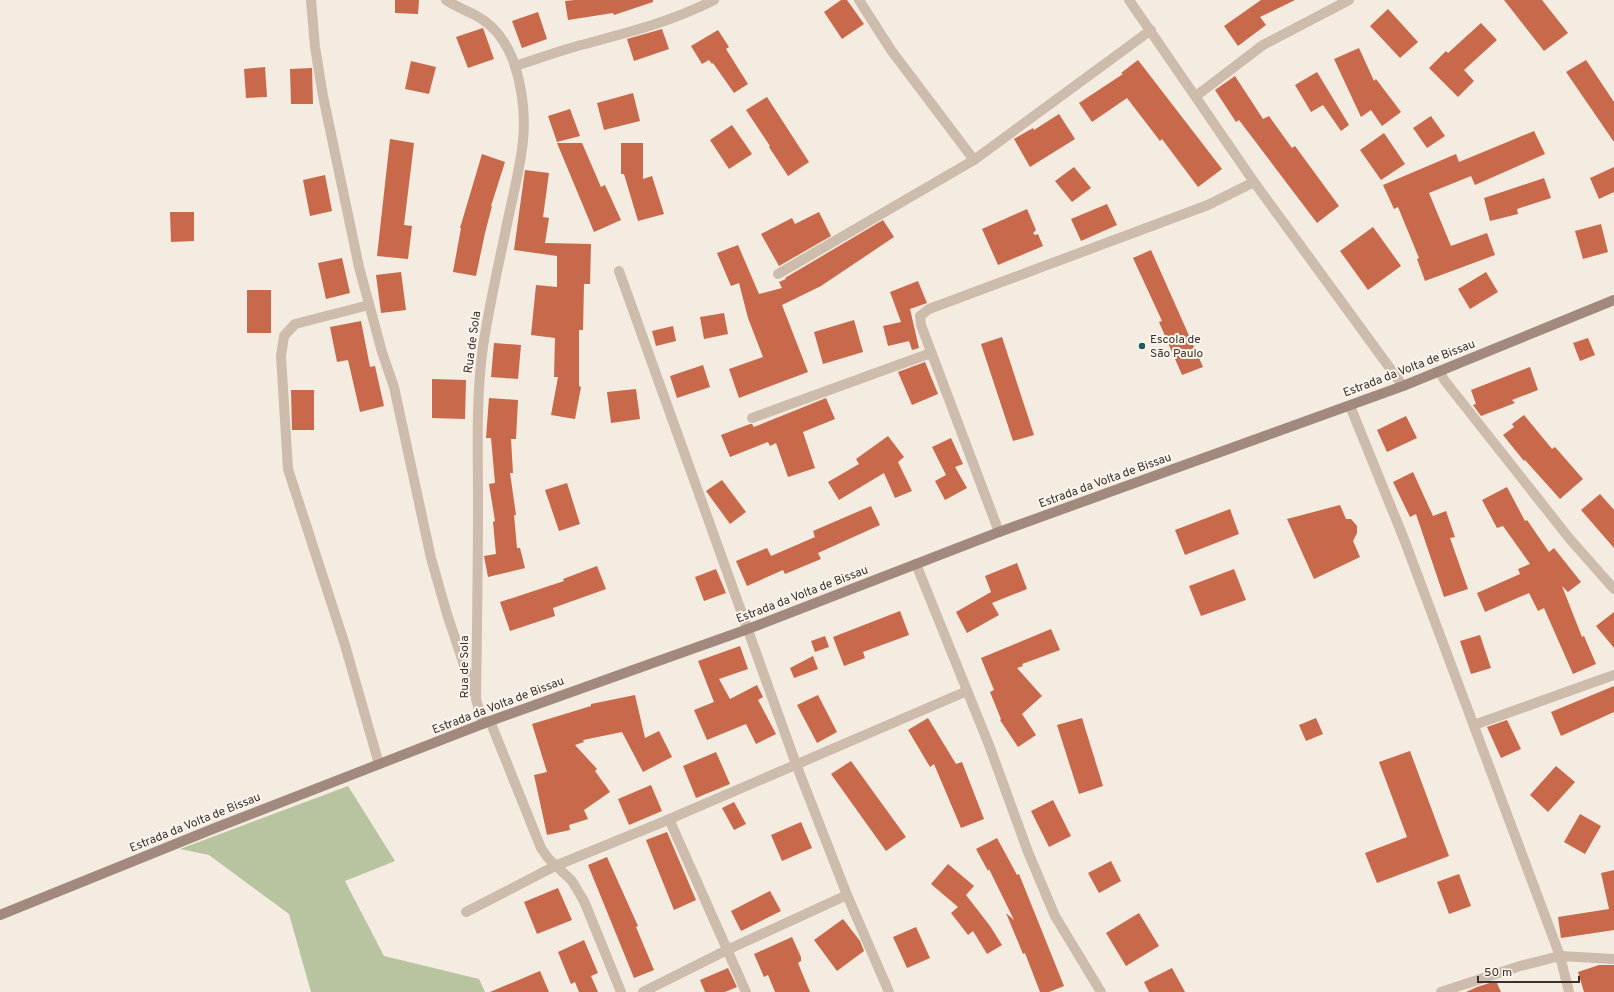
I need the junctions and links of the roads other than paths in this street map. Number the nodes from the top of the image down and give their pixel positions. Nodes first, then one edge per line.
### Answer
1 (311, 0) edge
2 (446, 0) edge
3 (714, 0) edge
4 (859, 0) edge
5 (1130, 0) edge
6 (1349, 0) edge
7 (1151, 30) junction
8 (515, 66) junction
9 (1196, 96) junction
10 (974, 160) junction
11 (1254, 182) junction
12 (619, 270) dead end
13 (778, 274) dead end
14 (1614, 300) edge
15 (369, 305) junction
16 (931, 353) junction
17 (1439, 371) junction
18 (1403, 386) junction
19 (1350, 406) junction
20 (752, 418) dead end
21 (999, 532) junction
22 (916, 564) junction
23 (1614, 589) edge
24 (748, 629) junction
25 (1614, 675) edge
26 (966, 691) junction
27 (476, 699) junction
28 (487, 723) junction
29 (1474, 726) junction
30 (379, 764) junction
31 (796, 764) junction
32 (669, 819) junction
33 (555, 866) junction
34 (847, 895) junction
35 (466, 912) dead end
36 (0, 915) edge
37 (727, 950) junction
38 (1560, 956) junction
39 (1614, 959) edge
40 (621, 992) edge
41 (643, 992) edge
42 (746, 992) edge
43 (889, 992) edge
44 (1101, 992) edge
45 (1441, 992) edge
46 (1569, 992) edge

1 - 15 street
2 - 8 street, Rua de Sola
3 - 8 street
4 - 10 street
5 - 7 street
6 - 9 street
7 - 9 street
7 - 10 street
8 - 27 street, Rua de Sola
9 - 11 street
10 - 13 street
11 - 16 street
11 - 18 street
12 - 24 street
14 - 17 main road, Estrada da Volta de Bissau
15 - 27 street
15 - 30 street
16 - 20 street
16 - 21 street
17 - 18 main road, Estrada da Volta de Bissau
17 - 23 street
18 - 19 main road, Estrada da Volta de Bissau
19 - 21 main road, Estrada da Volta de Bissau
19 - 29 street
21 - 22 main road, Estrada da Volta de Bissau
22 - 24 main road, Estrada da Volta de Bissau
22 - 26 street
24 - 28 main road, Estrada da Volta de Bissau
24 - 31 street
25 - 29 street
26 - 31 street
26 - 44 street
27 - 28 street, Rua de Sola
28 - 30 main road, Estrada da Volta de Bissau
28 - 33 street, Rua de Sola
29 - 38 street
30 - 36 main road, Estrada da Volta de Bissau
31 - 32 street
31 - 34 street
32 - 33 street
32 - 37 street
33 - 35 street
33 - 40 street, Rua de Sola
34 - 37 street
34 - 43 street
37 - 41 street
37 - 42 street
38 - 39 street
38 - 45 street
38 - 46 street

